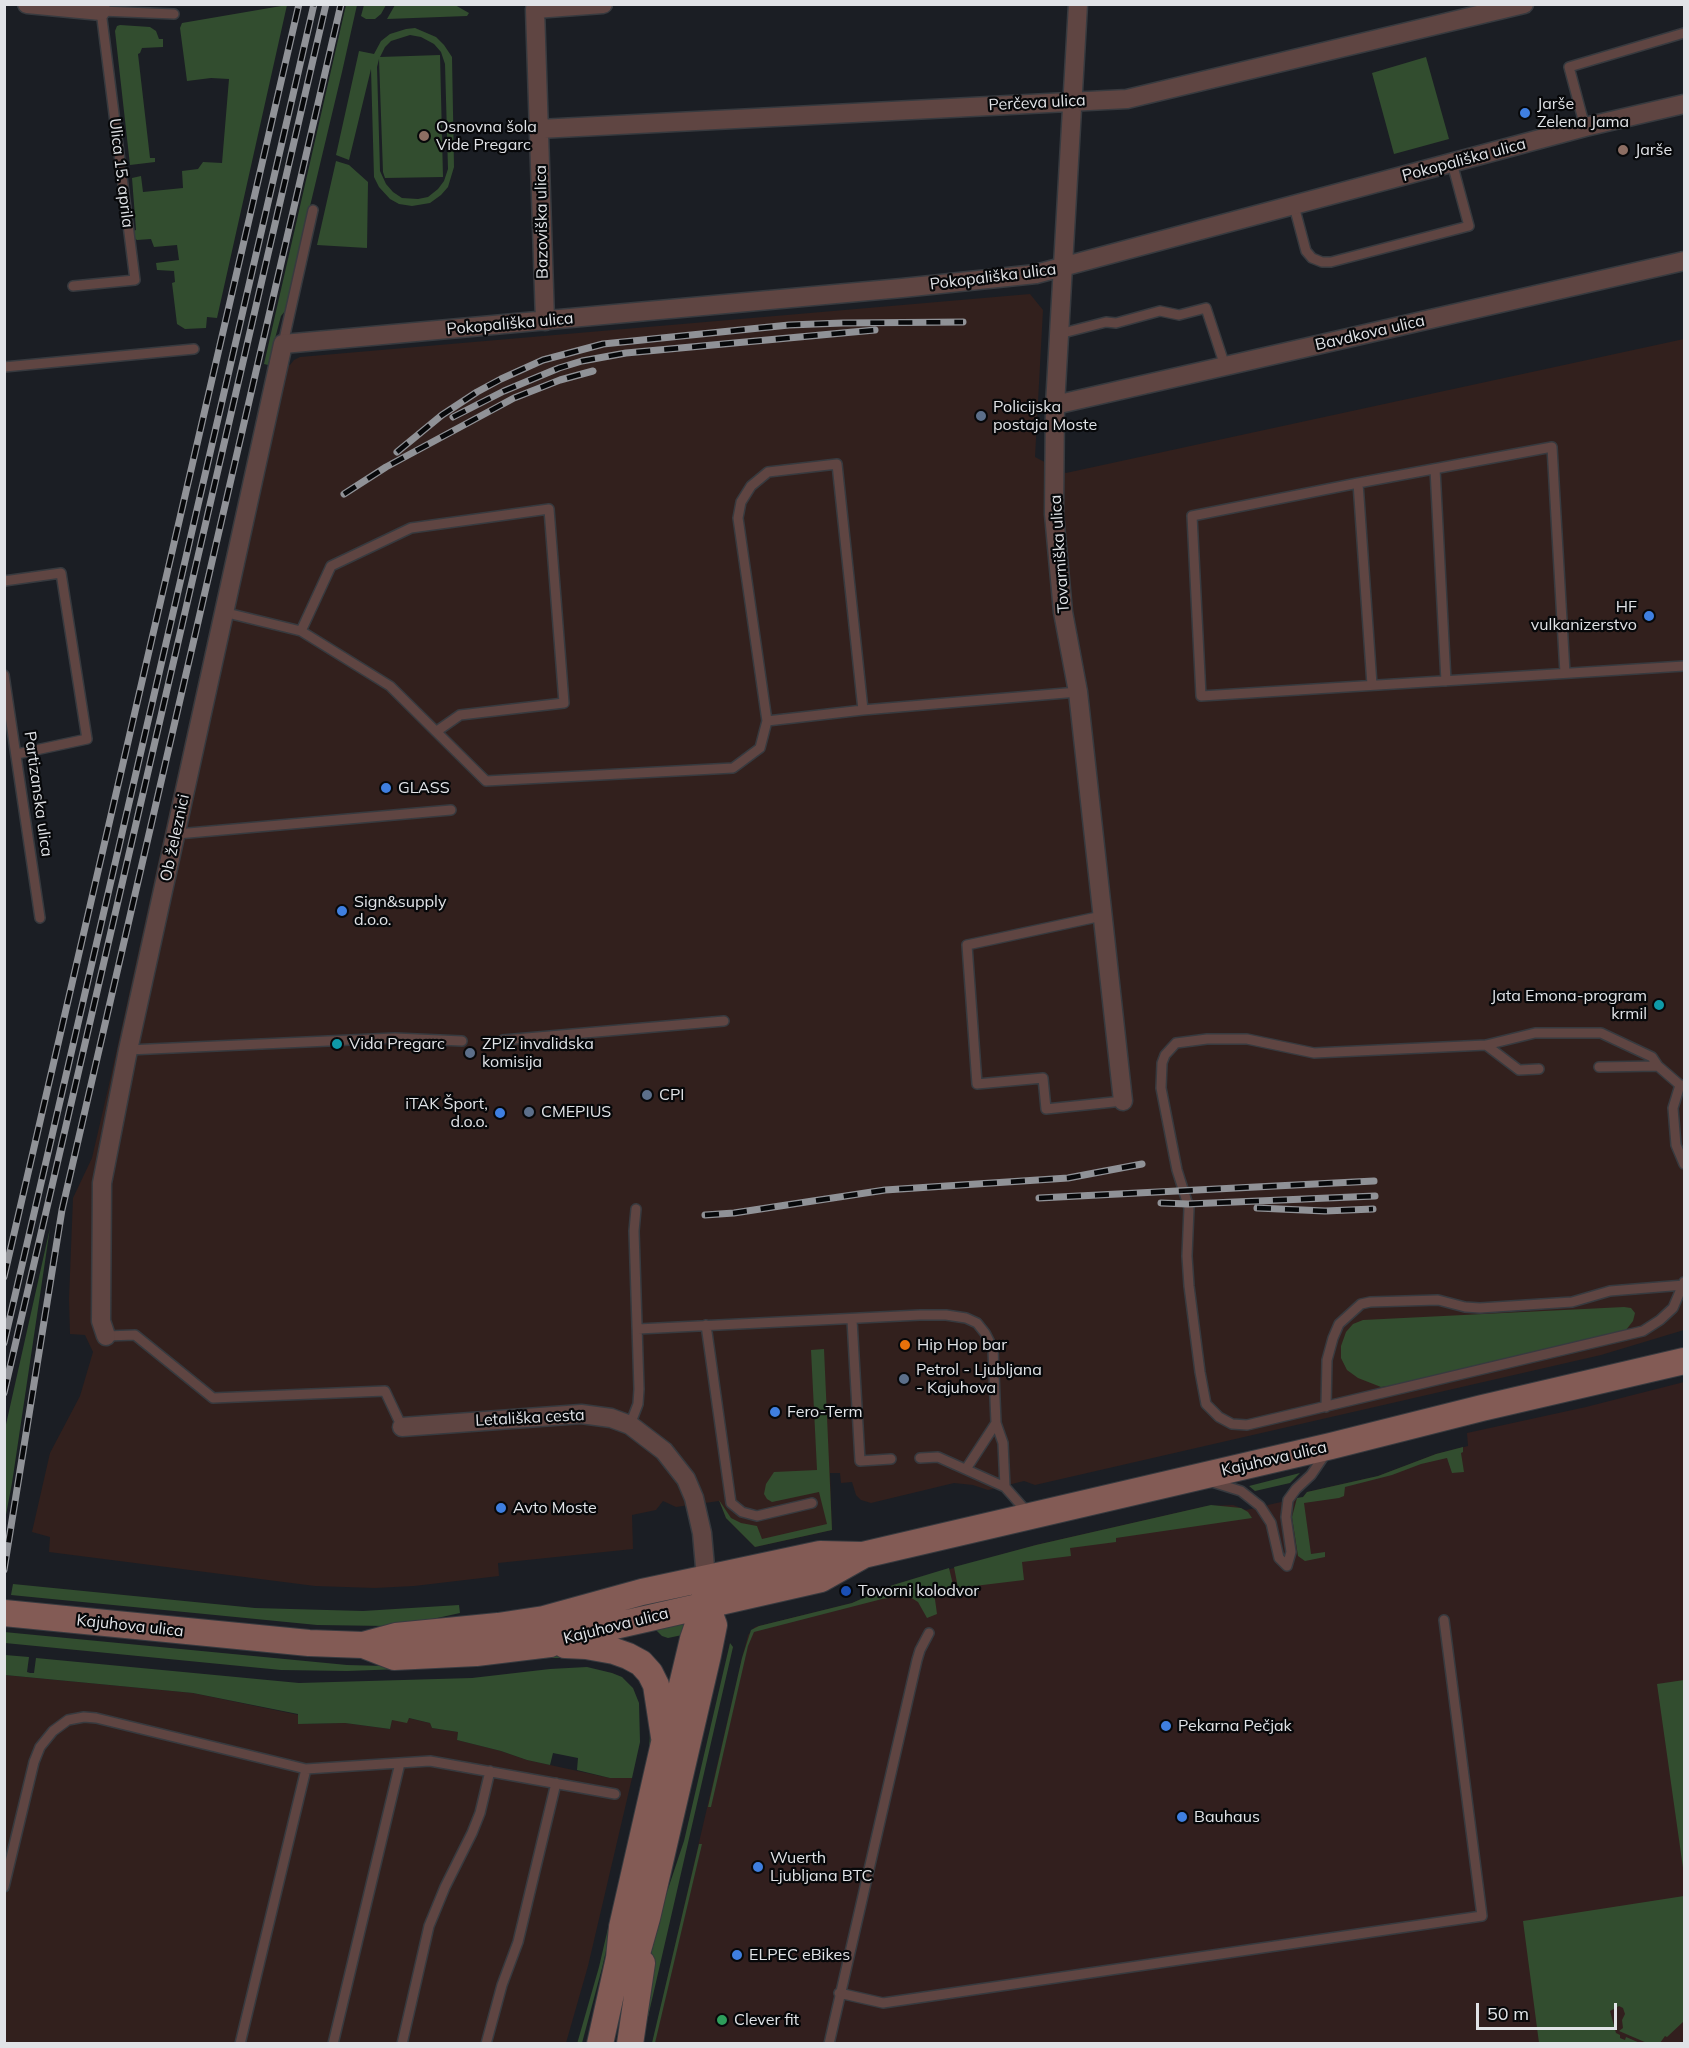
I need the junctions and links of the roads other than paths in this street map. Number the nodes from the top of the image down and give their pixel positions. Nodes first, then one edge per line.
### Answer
1 (27, 4) edge
2 (603, 4) edge
3 (1078, 4) edge
4 (1524, 4) edge
5 (101, 8) edge
6 (174, 14) dead end
7 (1684, 33) edge
8 (1071, 101) junction
9 (1684, 104) edge
10 (1585, 128) junction
11 (539, 129) junction
12 (1452, 163) junction
13 (1294, 206) junction
14 (313, 210) dead end
15 (1684, 261) edge
16 (1063, 268) junction
17 (73, 286) dead end
18 (545, 321) junction
19 (1059, 334) junction
20 (284, 344) junction
21 (194, 349) dead end
22 (1225, 366) junction
23 (4, 367) edge
24 (1055, 405) junction
25 (1435, 469) junction
26 (1358, 483) junction
27 (4, 581) edge
28 (223, 612) junction
29 (302, 631) junction
30 (1684, 666) edge
31 (1565, 673) junction
32 (4, 675) edge
33 (1446, 681) junction
34 (1372, 685) junction
35 (1078, 692) junction
36 (862, 710) junction
37 (767, 721) junction
38 (437, 732) junction
39 (17, 754) junction
40 (451, 810) dead end
41 (177, 834) junction
42 (1102, 916) junction
43 (40, 918) dead end
44 (724, 1021) dead end
45 (503, 1040) dead end
46 (462, 1041) dead end
47 (1486, 1045) junction
48 (128, 1050) junction
49 (1658, 1066) junction
50 (1599, 1067) dead end
51 (1539, 1069) dead end
52 (1682, 1085) edge
53 (1123, 1101) joint
54 (1684, 1164) edge
55 (636, 1209) dead end
56 (1684, 1284) edge
57 (852, 1320) junction
58 (706, 1324) junction
59 (638, 1329) junction
60 (106, 1336) joint
61 (1684, 1361) edge
62 (1326, 1407) junction
63 (996, 1423) junction
64 (630, 1425) junction
65 (402, 1427) joint
66 (1331, 1446) junction
67 (920, 1458) dead end
68 (891, 1460) dead end
69 (966, 1469) junction
70 (1197, 1477) junction
71 (1005, 1487) junction
72 (812, 1503) dead end
73 (1030, 1515) junction
74 (863, 1555) junction
75 (706, 1578) junction
76 (705, 1604) junction
77 (4, 1613) edge
78 (1444, 1620) dead end
79 (547, 1631) junction
80 (929, 1633) dead end
81 (664, 1743) junction
82 (400, 1763) junction
83 (306, 1769) junction
84 (490, 1771) junction
85 (556, 1783) junction
86 (615, 1794) dead end
87 (4, 1887) edge
88 (647, 1918) junction
89 (622, 1927) junction
90 (839, 1993) junction
91 (240, 2043) edge
92 (333, 2043) edge
93 (402, 2043) edge
94 (486, 2043) edge
95 (587, 2043) edge
96 (600, 2043) edge
97 (616, 2043) edge
98 (630, 2043) edge
99 (829, 2043) edge

1 - 5 street
2 - 11 street, Bazoviška ulica
3 - 8 street, Tovarniška ulica
4 - 8 street, Perčeva ulica
5 - 6 lane
5 - 17 lane, Ulica 15. aprila
7 - 10 lane
8 - 11 street, Perčeva ulica
8 - 16 street, Tovarniška ulica
9 - 10 street, Pokopališka ulica
10 - 12 street, Pokopališka ulica
11 - 18 street, Bazoviška ulica
12 - 13 street, Pokopališka ulica
12 - 13 lane
13 - 16 street, Pokopališka ulica
14 - 20 lane
15 - 22 street, Bavdkova ulica
16 - 18 street, Pokopališka ulica
16 - 19 street, Tovarniška ulica
18 - 20 street, Pokopališka ulica
19 - 22 lane
19 - 24 street, Tovarniška ulica
20 - 28 street, Ob železnici
21 - 23 lane
22 - 24 street, Bavdkova ulica
24 - 35 street, Tovarniška ulica
25 - 26 lane
25 - 31 lane
25 - 33 lane
26 - 34 lane
26 - 34 lane
27 - 39 lane
28 - 29 lane
28 - 41 street, Ob železnici
29 - 38 lane
29 - 38 lane
30 - 31 lane
31 - 33 lane
32 - 39 lane, Partizanska ulica
33 - 34 lane
35 - 36 lane
35 - 42 street, Tovarniška ulica
36 - 37 lane
36 - 37 lane
37 - 38 lane
39 - 43 lane, Partizanska ulica
40 - 41 lane
41 - 48 street, Ob železnici
42 - 53 street, Tovarniška ulica
42 - 53 lane
44 - 45 lane
46 - 48 lane
47 - 49 lane
47 - 51 lane
47 - 62 lane
48 - 60 street, Ob železnici
49 - 50 lane
49 - 52 lane
52 - 54 lane
55 - 59 lane
56 - 62 lane
56 - 62 lane
57 - 58 lane
57 - 63 lane
57 - 68 lane
58 - 59 lane
58 - 72 lane
59 - 64 lane
60 - 65 lane
61 - 66 main road, Kajuhova ulica
63 - 69 lane
63 - 71 lane
64 - 65 street, Letališka cesta
64 - 75 street, Letališka cesta
66 - 70 main road, Kajuhova ulica
66 - 70 lane
67 - 69 lane
69 - 71 lane
70 - 73 main road, Kajuhova ulica
71 - 73 lane
73 - 74 main road, Kajuhova ulica
74 - 75 main road, Kajuhova ulica
74 - 76 main road, Kajuhova ulica
75 - 76 main road, Letališka cesta
75 - 79 main road, Kajuhova ulica
76 - 79 main road, Kajuhova ulica
76 - 81 main road, Letališka cesta
76 - 88 main road, Letališka cesta
77 - 79 main road, Kajuhova ulica
78 - 90 lane
79 - 81 main road
80 - 90 lane
81 - 89 main road, Letališka cesta
82 - 83 lane
82 - 84 lane
82 - 92 lane
83 - 87 lane
83 - 91 lane
84 - 85 lane
84 - 93 lane
85 - 86 lane
85 - 94 lane
88 - 97 main road, Letališka cesta
88 - 98 main road, Letališka cesta
89 - 95 main road, Letališka cesta
89 - 96 main road, Letališka cesta
90 - 99 lane

